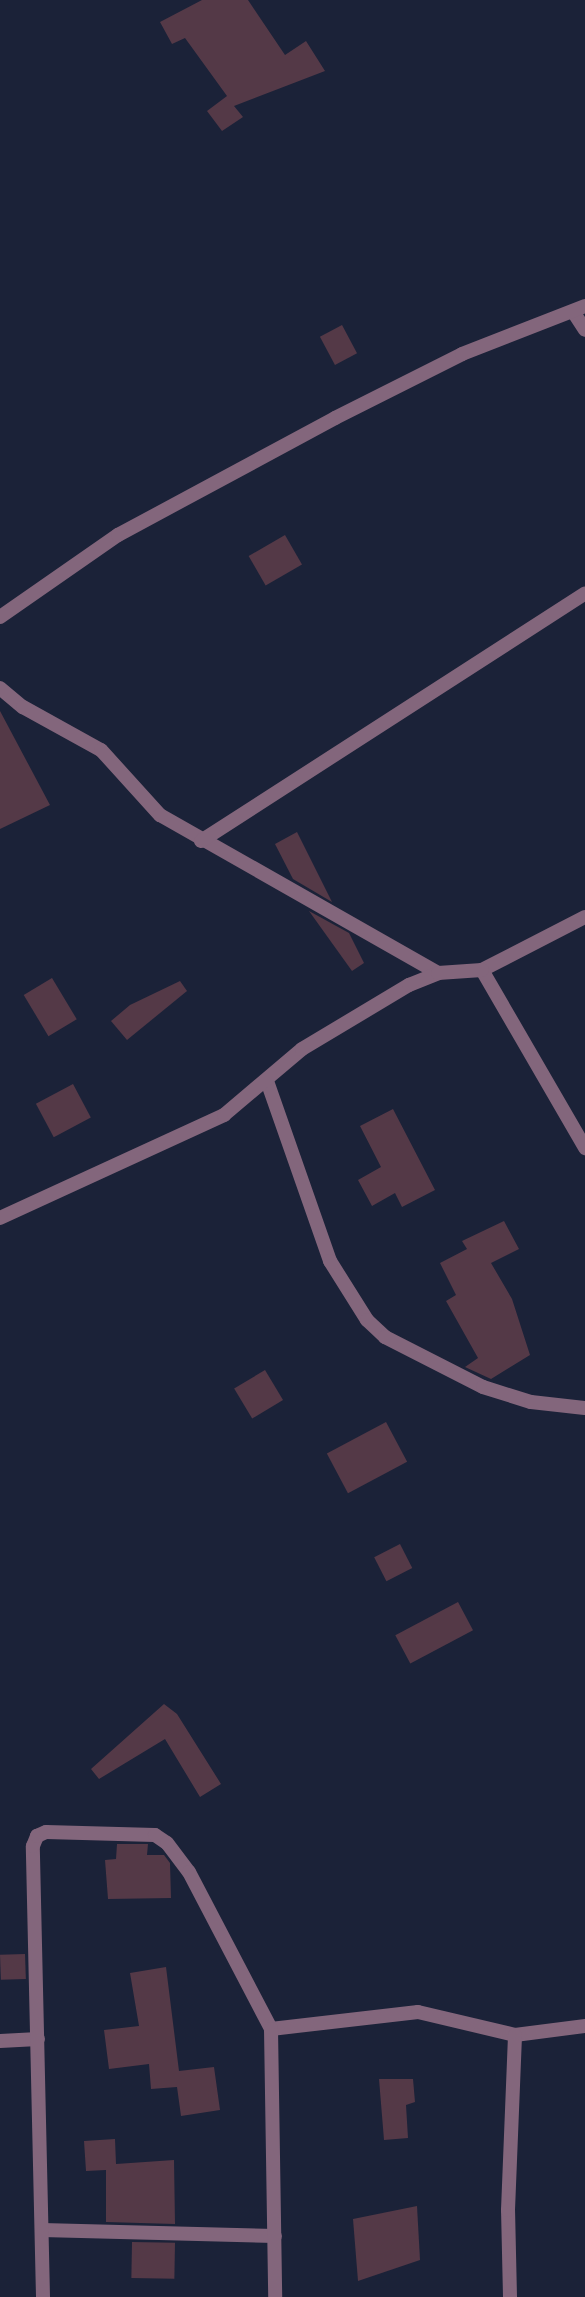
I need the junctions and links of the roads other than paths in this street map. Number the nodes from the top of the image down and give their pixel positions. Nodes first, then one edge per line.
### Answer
1 (579, 310) edge
2 (585, 330) edge
3 (585, 594) edge
4 (0, 617) edge
5 (0, 688) edge
6 (201, 841) junction
7 (585, 917) edge
8 (482, 970) junction
9 (438, 973) junction
10 (267, 1081) junction
11 (585, 1148) edge
12 (0, 1218) edge
13 (585, 1408) edge
14 (585, 2026) edge
15 (271, 2029) junction
16 (515, 2035) junction
17 (38, 2039) junction
18 (0, 2041) edge
19 (42, 2230) junction
20 (275, 2236) junction
21 (43, 2297) edge
22 (275, 2297) edge
23 (510, 2297) edge

1 - 2 street
1 - 4 street
3 - 6 street
5 - 6 street
6 - 9 street
7 - 8 street
8 - 9 street
8 - 11 street
9 - 10 street
10 - 12 street
10 - 13 street
14 - 16 street
15 - 16 street
15 - 17 street
15 - 20 street
16 - 23 street
17 - 18 street
17 - 19 street
19 - 20 street
19 - 21 street
20 - 22 street

